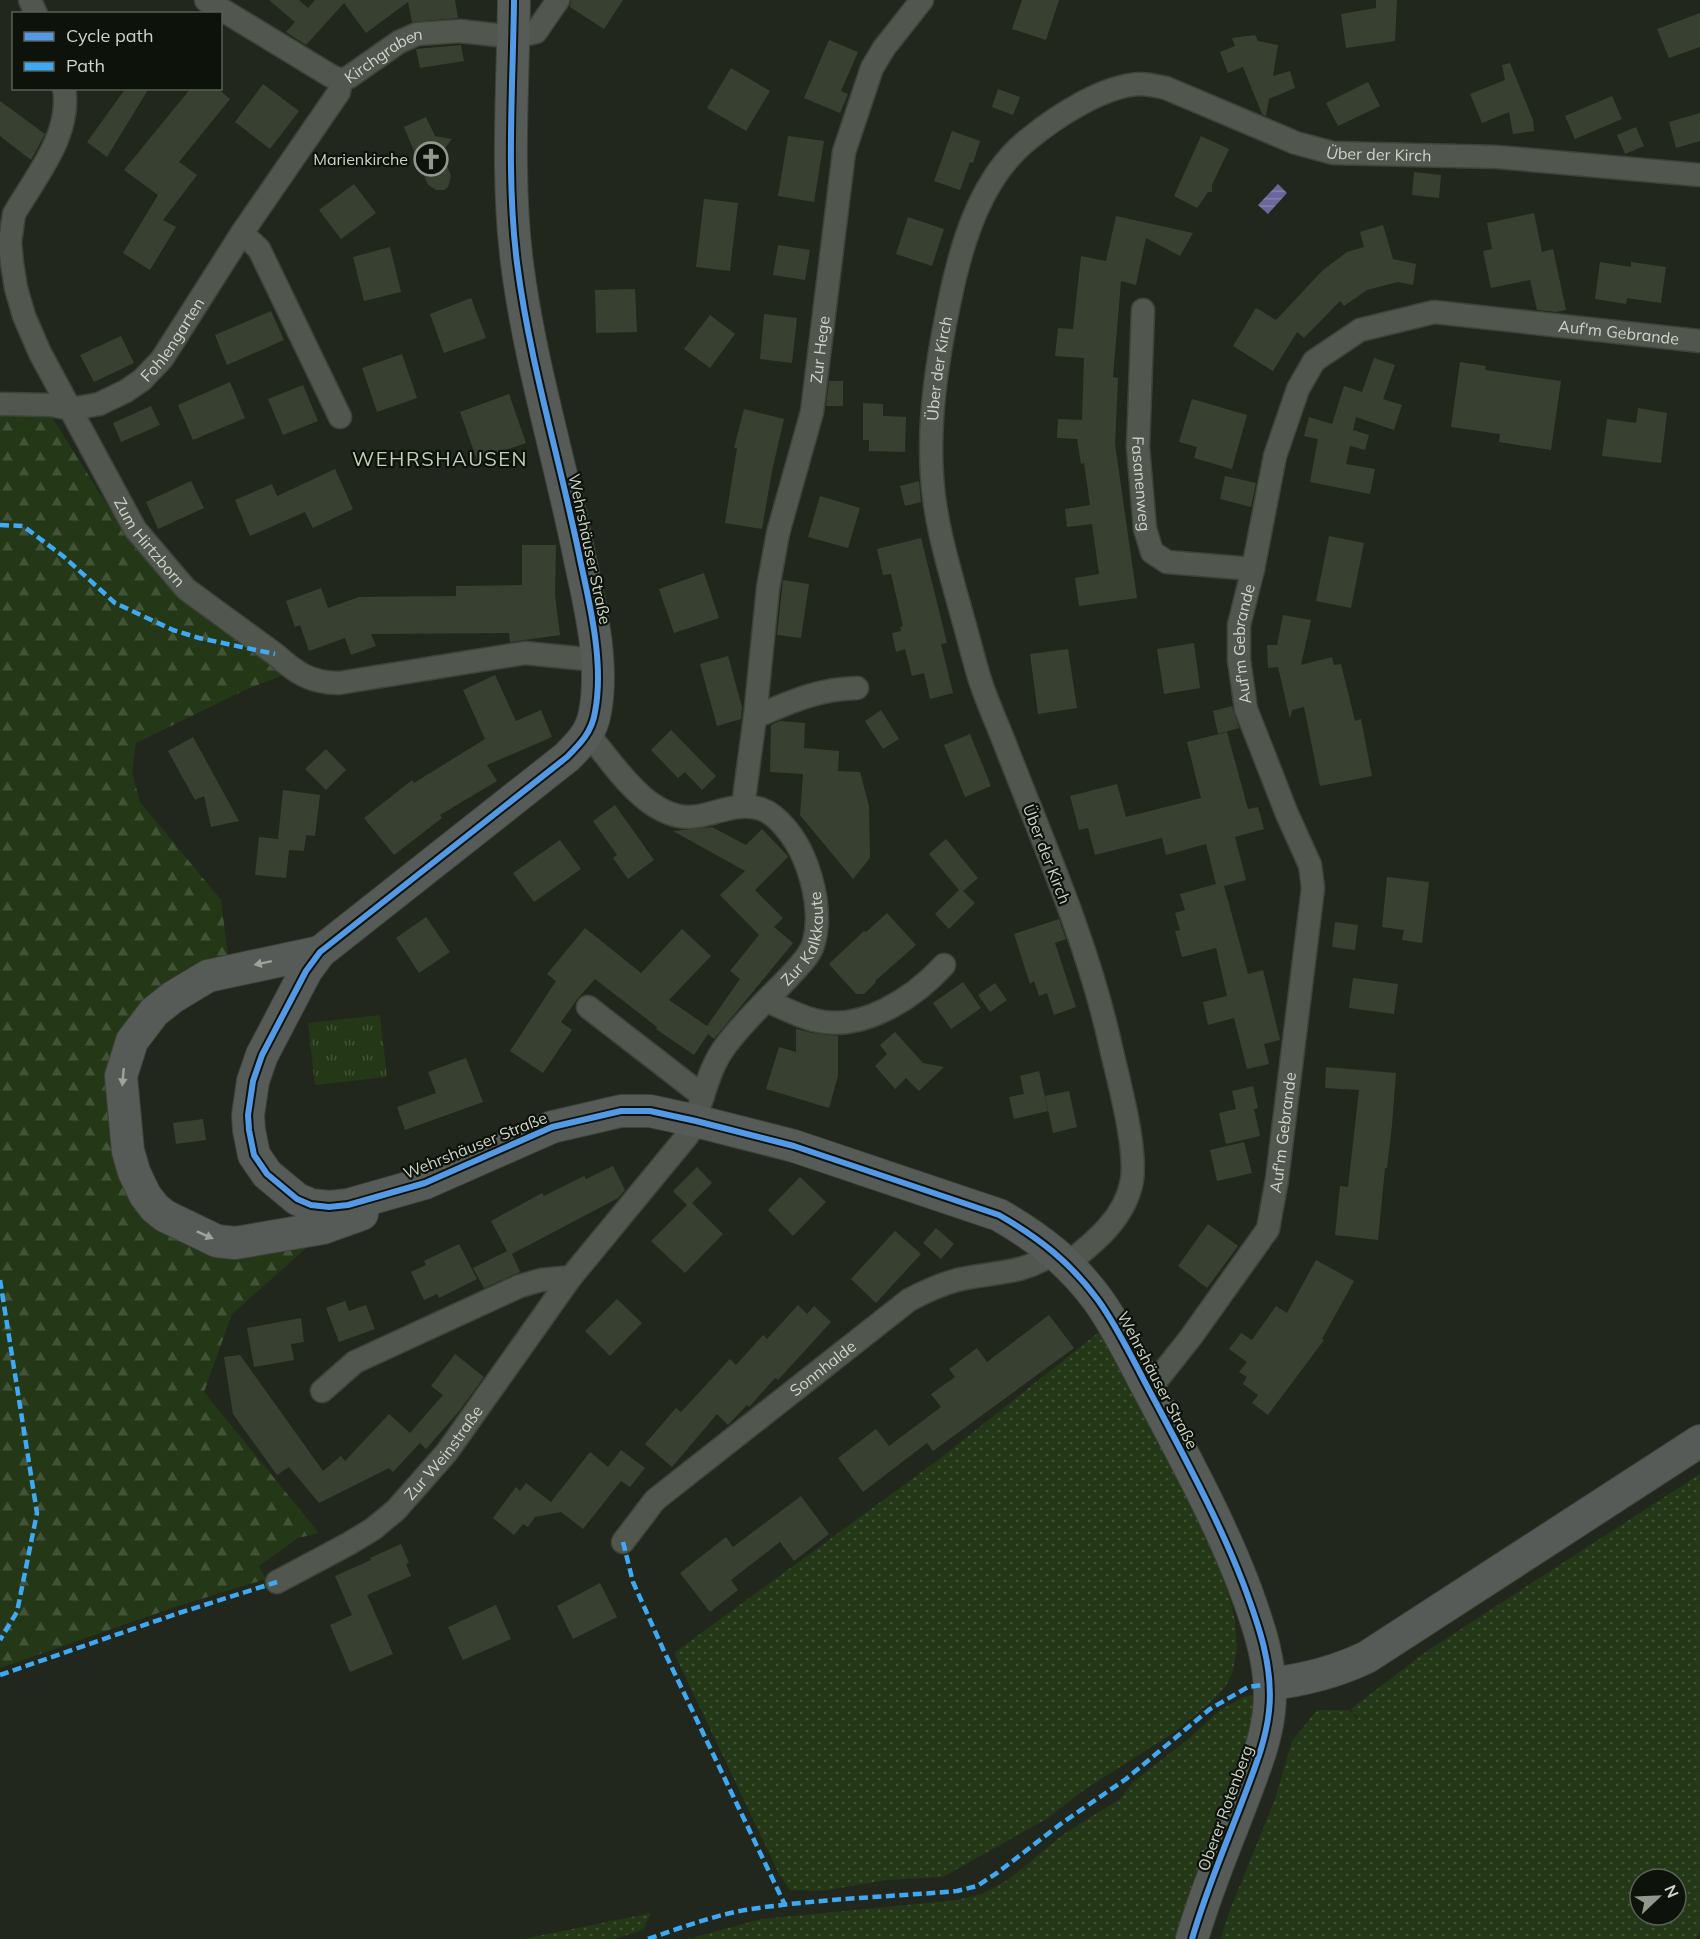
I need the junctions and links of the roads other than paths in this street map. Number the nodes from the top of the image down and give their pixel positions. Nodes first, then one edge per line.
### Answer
1 (206, 0) edge
2 (514, 0) edge
3 (558, 0) edge
4 (922, 0) edge
5 (514, 37) junction
6 (341, 80) junction
7 (64, 90) edge
8 (1700, 175) edge
9 (242, 233) junction
10 (1143, 310) dead end
11 (1700, 341) edge
12 (0, 404) edge
13 (71, 409) junction
14 (340, 417) dead end
15 (1253, 569) junction
16 (596, 660) junction
17 (857, 688) dead end
18 (755, 717) junction
19 (588, 734) junction
20 (743, 806) junction
21 (320, 952) junction
22 (944, 965) dead end
23 (767, 1000) junction
24 (588, 1007) dead end
25 (699, 1108) junction
26 (425, 1183) junction
27 (1061, 1258) junction
28 (571, 1277) junction
29 (1149, 1390) junction
30 (322, 1391) dead end
31 (1700, 1442) edge
32 (623, 1542) dead end
33 (277, 1582) dead end
34 (1270, 1684) junction
35 (1192, 1939) edge

1 - 6 street, Kirchgraben
2 - 5 street, Wehrshäuser Straße
3 - 5 street
4 - 18 street, Zur Hege
5 - 6 street, Kirchgraben
5 - 16 street, Wehrshäuser Straße
6 - 9 street, Fohlengarten
7 - 13 street, Zum Hirtzborn
8 - 27 street, Über der Kirch
9 - 13 street, Fohlengarten
9 - 14 street
10 - 15 street, Fasanenweg
11 - 15 street, Auf'm Gebrande
12 - 13 street, Fohlengarten
13 - 16 street, Zum Hirtzborn
15 - 29 street, Auf'm Gebrande
16 - 19 street, Wehrshäuser Straße
17 - 18 street
18 - 20 street, Zur Hege
19 - 20 street
19 - 21 street, Wehrshäuser Straße
20 - 23 street, Zur Kalkkaute
21 - 26 street, Wehrshäuser Straße
21 -> 26 street, Wehrshäuser Straße
22 - 23 street, Zur Kalkkaute
23 - 25 street, Zur Kalkkaute
24 - 25 street
25 - 26 street, Wehrshäuser Straße
25 - 27 street, Wehrshäuser Straße
25 - 28 street, Zur Weinstraße
27 - 29 street, Wehrshäuser Straße
27 - 32 street, Sonnhalde
28 - 30 street
28 - 33 street, Zur Weinstraße
29 - 34 street, Wehrshäuser Straße
31 - 34 street
34 - 35 street, Oberer Rotenberg

